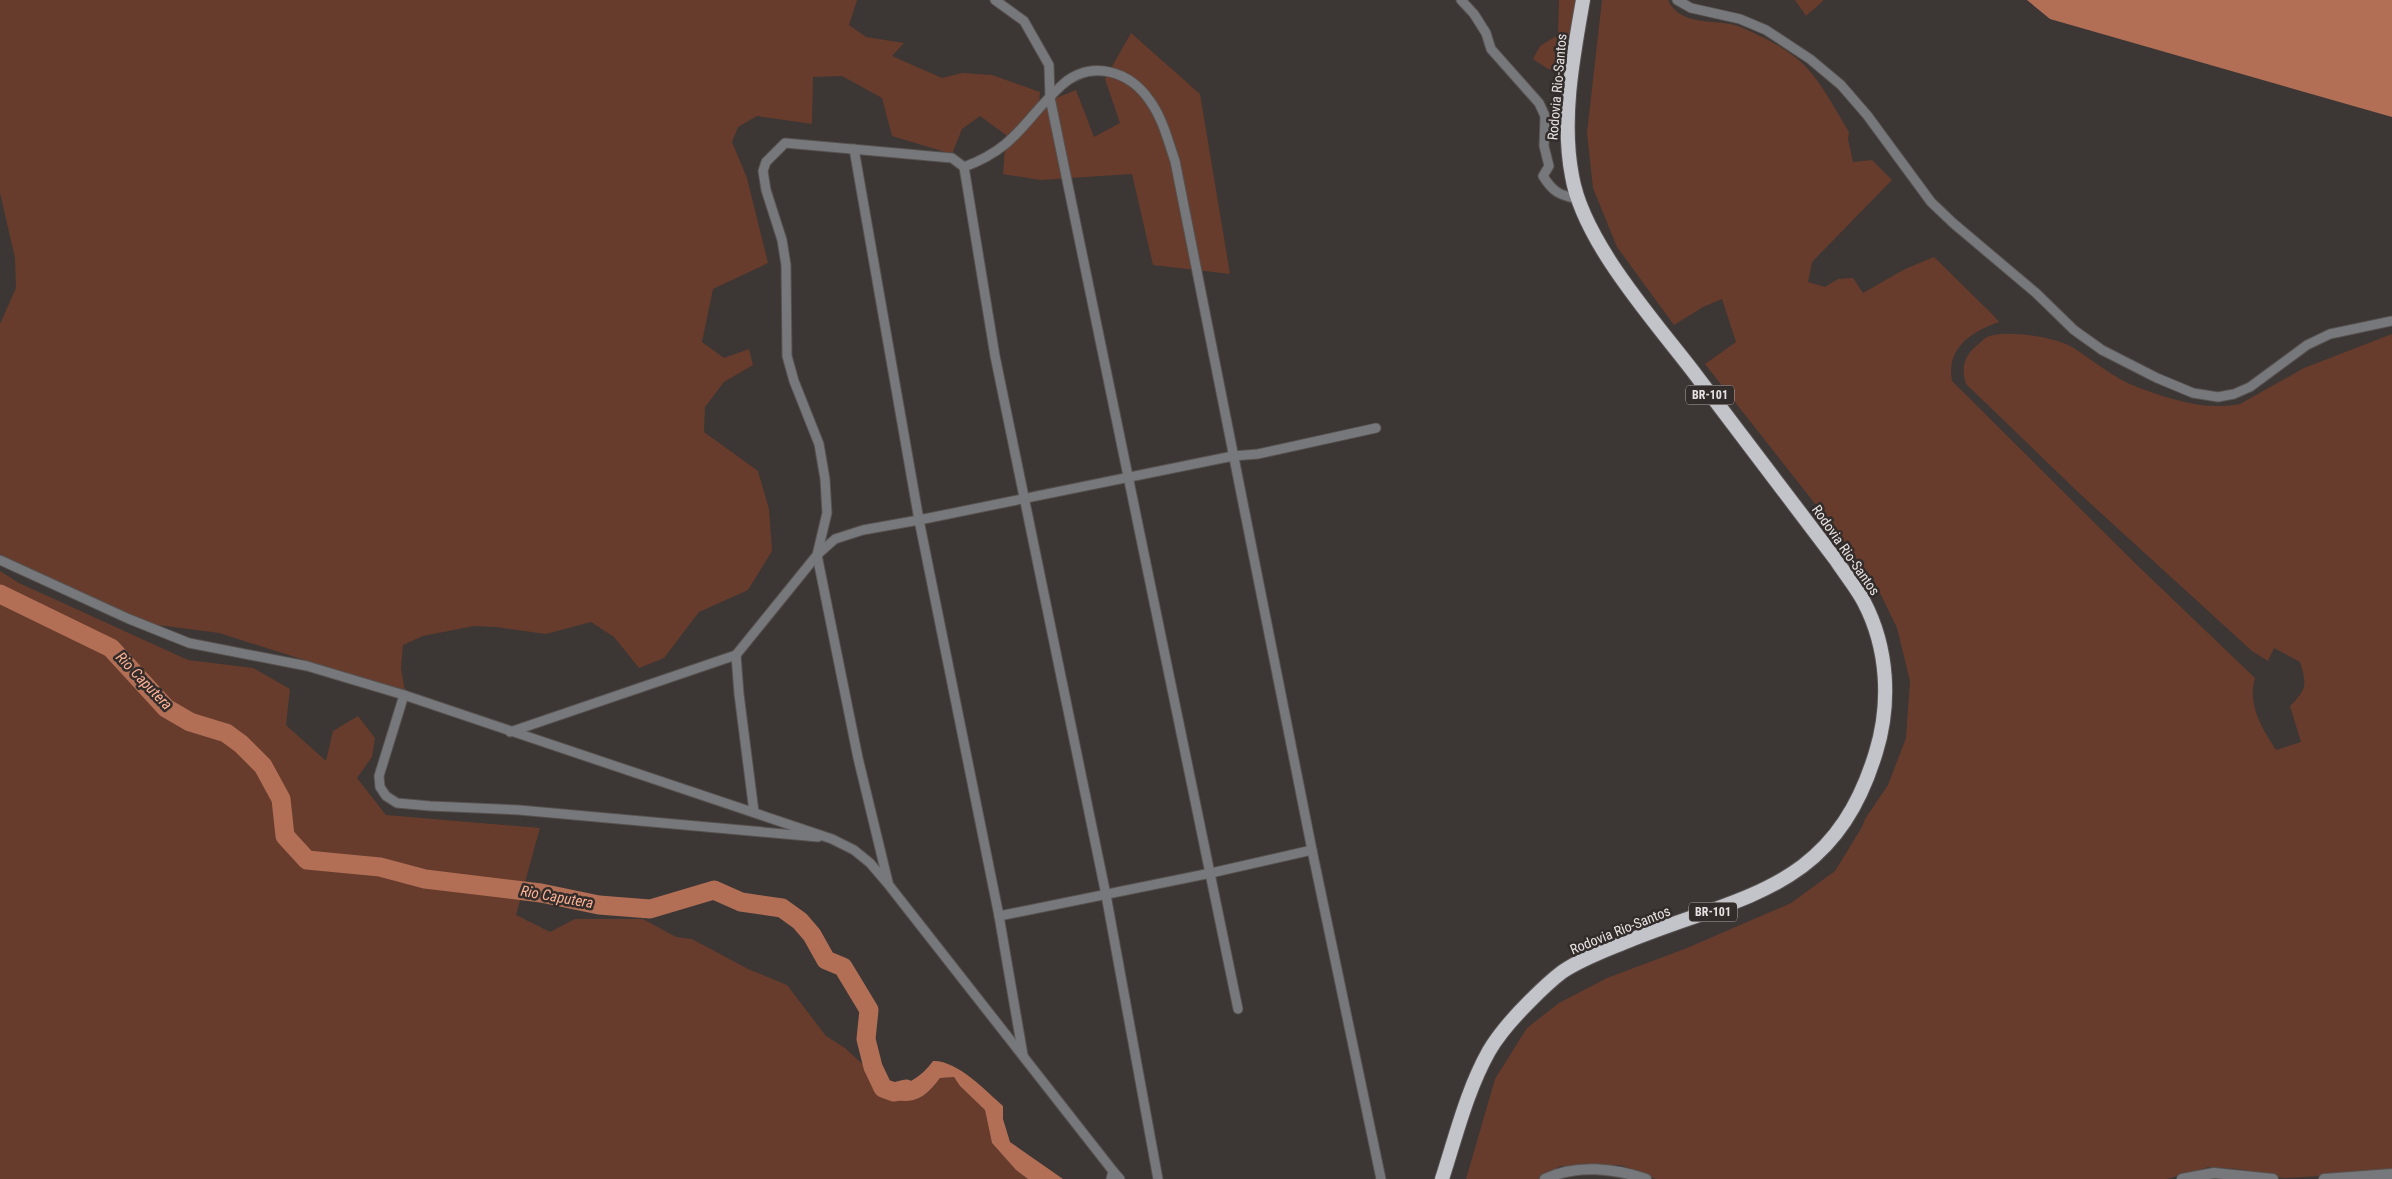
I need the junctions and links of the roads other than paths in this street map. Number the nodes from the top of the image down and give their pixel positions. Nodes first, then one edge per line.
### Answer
1 (995, 0) edge
2 (1461, 0) edge
3 (1583, 0) edge
4 (1677, 0) edge
5 (1050, 98) junction
6 (1568, 115) junction
7 (1546, 124) junction
8 (854, 149) junction
9 (964, 167) junction
10 (1578, 198) junction
11 (2392, 321) edge
12 (1376, 428) dead end
13 (1232, 456) junction
14 (1128, 479) junction
15 (1024, 500) junction
16 (919, 520) junction
17 (817, 555) junction
18 (0, 560) edge
19 (736, 655) junction
20 (404, 695) junction
21 (510, 732) junction
22 (754, 812) junction
23 (832, 839) junction
24 (1312, 850) junction
25 (1210, 873) junction
26 (888, 884) junction
27 (1106, 895) junction
28 (999, 916) junction
29 (1238, 1009) dead end
30 (1024, 1058) junction
31 (2392, 1174) edge
32 (1112, 1175) edge
33 (1120, 1179) edge
34 (1158, 1179) edge
35 (1381, 1179) edge
36 (1442, 1179) edge
37 (1545, 1179) edge
38 (1646, 1179) edge
39 (2182, 1179) edge
40 (2273, 1179) edge
41 (2324, 1179) edge

1 - 5 street
2 - 7 street
3 - 6 highway, Rodovia Rio-Santos / BR-101
4 - 11 street
5 - 9 street
5 - 13 street
5 - 14 street
6 - 7 street
6 - 10 highway, Rodovia Rio-Santos / BR-101
7 - 10 street
8 - 9 street
8 - 16 street
8 - 17 street
9 - 15 street
10 - 36 highway, Rodovia Rio-Santos / BR-101
12 - 13 street
13 - 14 street
13 - 24 street
14 - 15 street
14 - 25 street
15 - 16 street
15 - 27 street
16 - 17 street
16 - 28 street
17 - 19 street
17 - 26 street
18 - 20 street
19 - 21 street
19 - 22 street
20 - 21 street
20 - 23 street
21 - 22 street
22 - 23 street
23 - 26 street
24 - 25 street
24 - 35 street
25 - 27 street
25 - 29 street
26 - 30 street
27 - 28 street
27 - 34 street
28 - 30 street
30 - 32 street
31 - 41 street
32 - 33 street
37 - 38 street
39 - 40 street

